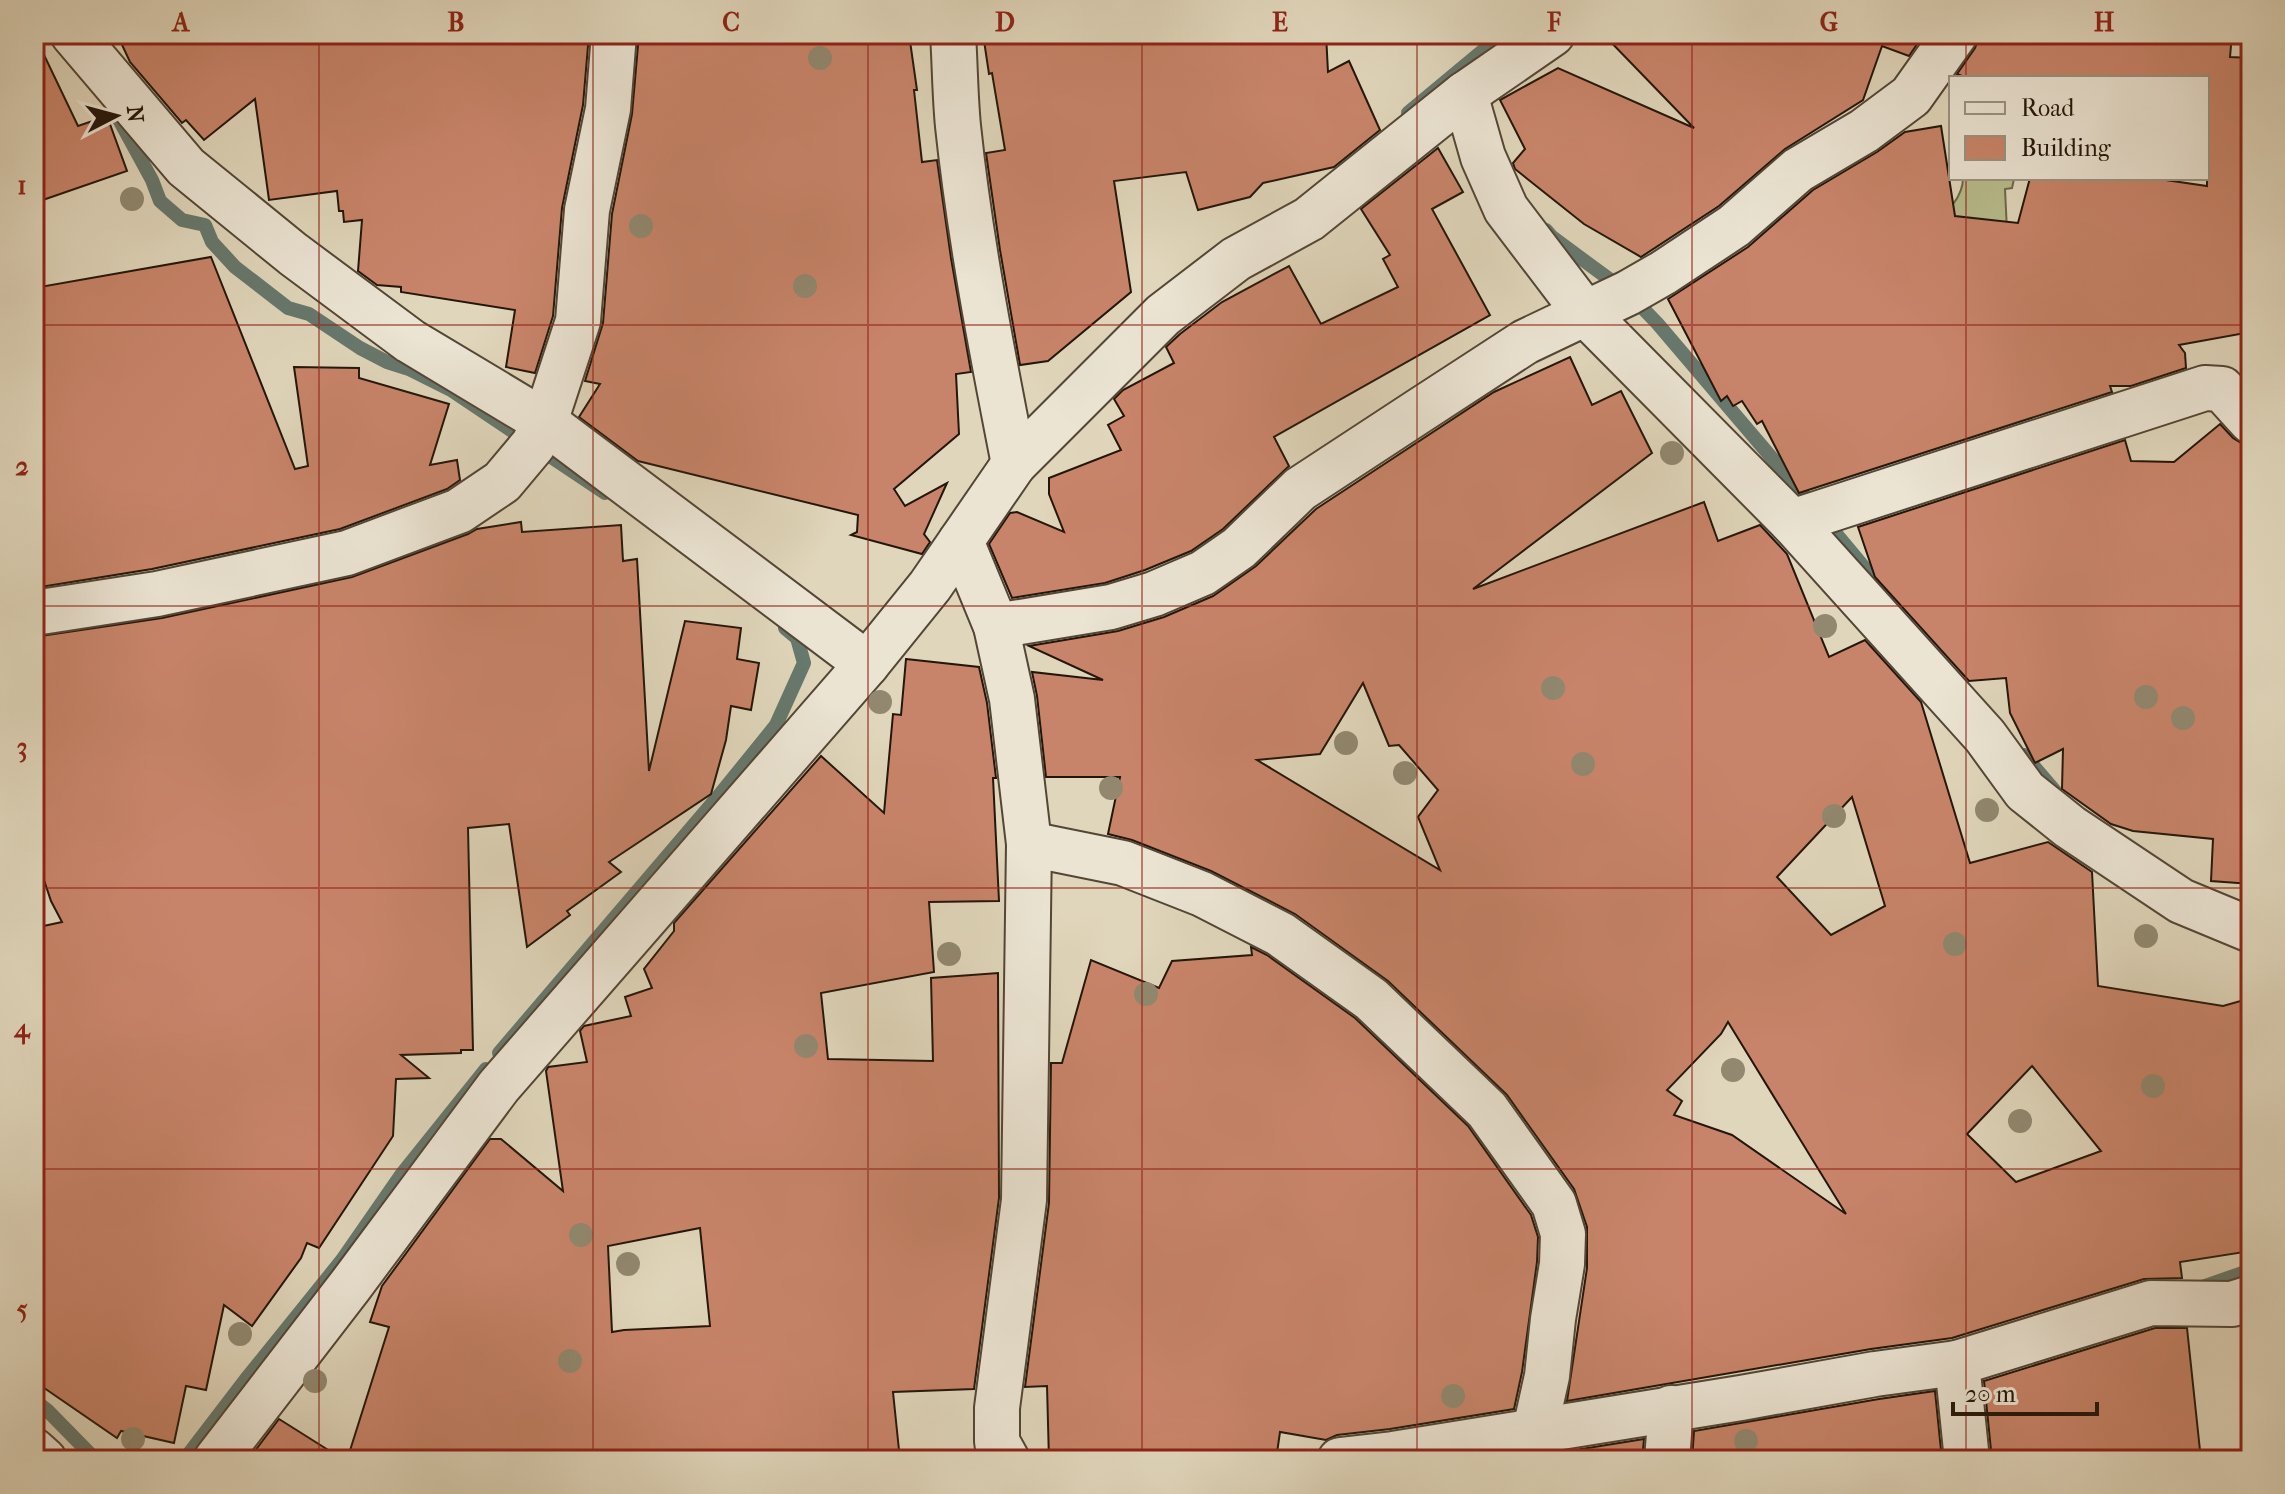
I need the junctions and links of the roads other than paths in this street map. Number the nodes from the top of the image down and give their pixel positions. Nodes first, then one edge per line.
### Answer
1 (73, 34) edge
2 (614, 34) edge
3 (953, 34) edge
4 (1552, 34) edge
5 (1955, 34) edge
6 (1465, 94) junction
7 (1585, 313) junction
8 (2251, 421) edge
9 (545, 422) junction
10 (1014, 464) junction
11 (1792, 522) junction
12 (961, 541) junction
13 (34, 613) edge
14 (996, 626) junction
15 (867, 664) junction
16 (1029, 844) junction
17 (2251, 930) edge
18 (2251, 1298) edge
19 (1957, 1363) junction
20 (1671, 1408) junction
21 (1535, 1430) junction
22 (34, 1451) edge
23 (44, 1460) edge
24 (216, 1460) edge
25 (1007, 1460) edge
26 (1340, 1460) edge
27 (1667, 1460) edge
28 (1967, 1460) edge

1 - 9 street
2 - 9 street
3 - 10 street
4 - 6 street
5 - 7 street
6 - 7 street
6 - 10 street
7 - 11 street
7 - 14 street
8 - 11 street
9 - 13 street
9 - 15 street
10 - 12 street
11 - 17 street
12 - 14 street
12 - 15 street
14 - 16 street
15 - 24 street
16 - 21 street
16 - 25 street
18 - 19 street
19 - 20 street
19 - 28 street
20 - 21 street
20 - 27 street
21 - 26 street
22 - 23 street

